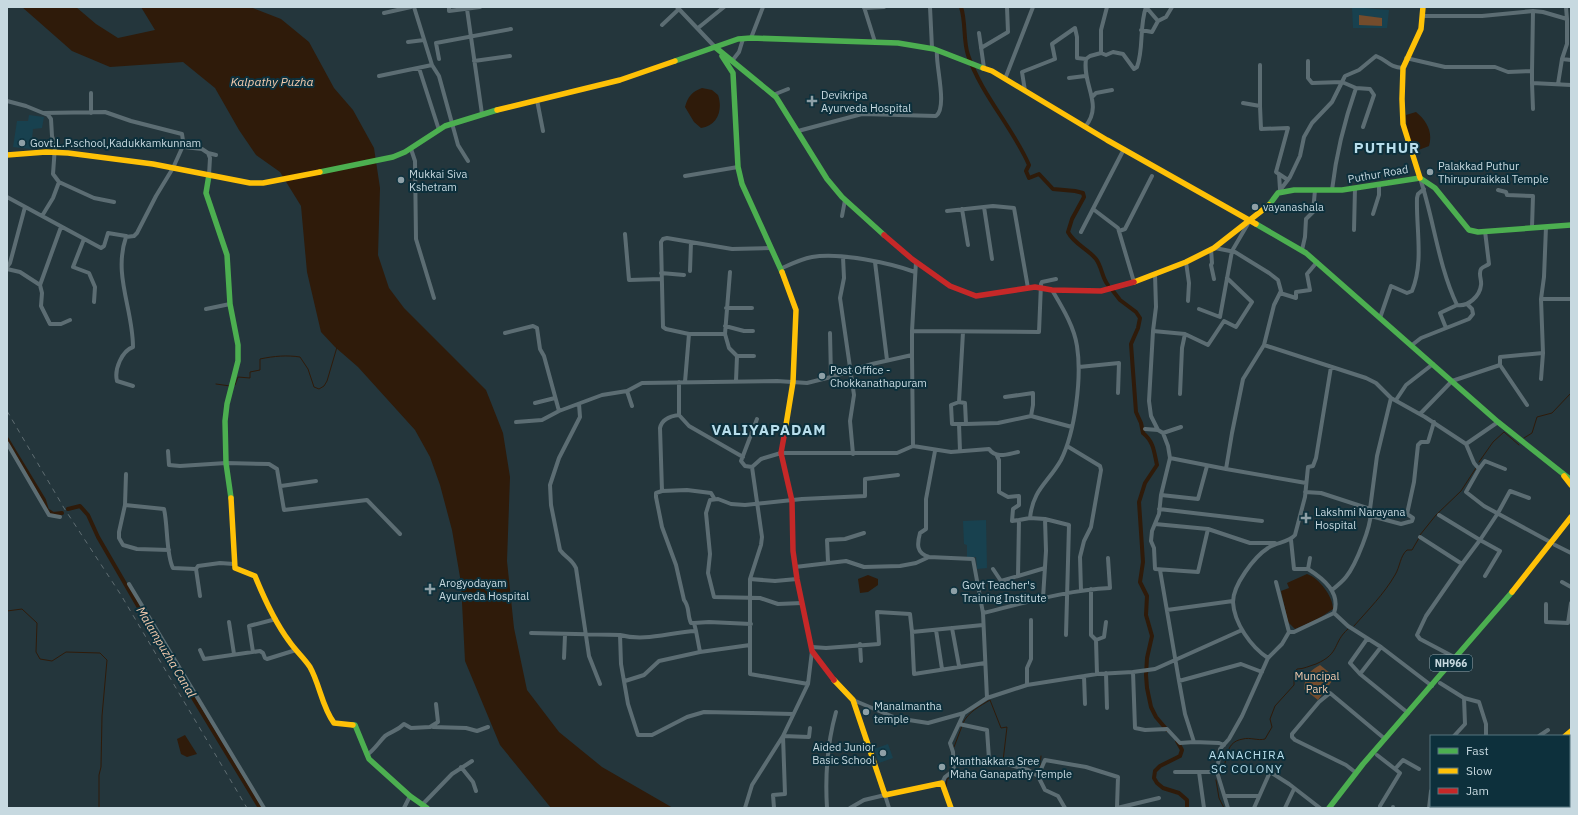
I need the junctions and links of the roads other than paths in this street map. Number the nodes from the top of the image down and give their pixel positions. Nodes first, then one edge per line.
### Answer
1 (411, 7) edge
2 (414, 7) edge
3 (449, 7) edge
4 (480, 7) edge
5 (724, 7) edge
6 (763, 7) edge
7 (884, 7) edge
8 (930, 7) edge
9 (1007, 7) edge
10 (1033, 7) edge
11 (1107, 7) edge
12 (1146, 7) edge
13 (1172, 7) edge
14 (1423, 7) edge
15 (1566, 7) edge
16 (678, 8) edge
17 (864, 8) edge
18 (467, 9) junction
19 (1533, 11) junction
20 (384, 13) dead end
21 (1423, 16) junction
22 (1567, 18) junction
23 (1158, 21) junction
24 (662, 26) dead end
25 (698, 28) junction
26 (512, 29) dead end
27 (1141, 30) junction
28 (979, 33) dead end
29 (471, 37) junction
30 (751, 38) junction
31 (742, 39) junction
32 (424, 40) junction
33 (408, 42) dead end
34 (875, 42) junction
35 (715, 47) junction
36 (981, 48) junction
37 (934, 49) junction
38 (1101, 53) junction
39 (510, 56) dead end
40 (1406, 58) junction
41 (439, 59) dead end
42 (1086, 59) junction
43 (1562, 59) junction
44 (1571, 60) edge
45 (474, 61) junction
46 (732, 61) junction
47 (1308, 61) dead end
48 (432, 65) junction
49 (1260, 65) dead end
50 (983, 67) junction
51 (419, 68) junction
52 (1403, 68) junction
53 (1532, 71) junction
54 (379, 76) dead end
55 (1085, 76) junction
56 (1069, 78) dead end
57 (1005, 79) junction
58 (1342, 82) junction
59 (1532, 83) junction
60 (1558, 84) junction
61 (1571, 85) edge
62 (1356, 88) junction
63 (788, 89) dead end
64 (1112, 90) dead end
65 (1025, 91) junction
66 (91, 93) dead end
67 (773, 95) junction
68 (1092, 97) junction
69 (537, 100) junction
70 (7, 101) edge
71 (1243, 103) dead end
72 (1260, 106) junction
73 (1533, 109) dead end
74 (42, 113) junction
75 (91, 113) junction
76 (482, 114) junction
77 (451, 125) junction
78 (1085, 127) junction
79 (1363, 127) dead end
80 (439, 130) junction
81 (543, 131) dead end
82 (798, 131) junction
83 (182, 148) dead end
84 (410, 149) junction
85 (1124, 149) junction
86 (55, 152) junction
87 (208, 153) junction
88 (7, 155) edge
89 (216, 155) dead end
90 (468, 161) dead end
91 (738, 167) junction
92 (174, 168) junction
93 (1279, 174) junction
94 (209, 175) junction
95 (685, 176) dead end
96 (1152, 176) dead end
97 (1420, 178) junction
98 (1288, 180) junction
99 (59, 182) junction
100 (1379, 184) junction
101 (1355, 188) junction
102 (1424, 189) junction
103 (1315, 190) junction
104 (1332, 190) junction
105 (1498, 190) dead end
106 (1279, 191) junction
107 (7, 197) edge
108 (845, 200) junction
109 (114, 202) dead end
110 (25, 207) junction
111 (984, 207) junction
112 (962, 209) junction
113 (1093, 209) junction
114 (947, 211) dead end
115 (1373, 214) dead end
116 (42, 216) junction
117 (842, 216) dead end
118 (1250, 221) junction
119 (1571, 225) edge
120 (61, 226) junction
121 (1532, 227) junction
122 (1546, 227) junction
123 (1354, 230) dead end
124 (1119, 231) junction
125 (1082, 232) dead end
126 (1485, 232) junction
127 (625, 234) dead end
128 (126, 236) dead end
129 (84, 239) junction
130 (691, 242) junction
131 (968, 245) dead end
132 (771, 248) junction
133 (1213, 248) junction
134 (1302, 250) junction
135 (1232, 251) junction
136 (843, 257) junction
137 (992, 259) dead end
138 (875, 262) junction
139 (916, 262) junction
140 (1186, 262) junction
141 (1317, 262) junction
142 (7, 268) edge
143 (780, 269) junction
144 (690, 271) dead end
145 (730, 272) dead end
146 (915, 272) junction
147 (661, 273) junction
148 (1156, 274) junction
149 (684, 275) dead end
150 (1056, 278) dead end
151 (1214, 278) dead end
152 (1227, 278) junction
153 (661, 279) junction
154 (1134, 282) junction
155 (40, 285) junction
156 (1028, 288) junction
157 (1040, 288) junction
158 (1052, 290) junction
159 (1280, 293) junction
160 (434, 298) dead end
161 (1571, 298) edge
162 (1541, 299) junction
163 (1188, 301) dead end
164 (94, 302) dead end
165 (230, 304) junction
166 (1468, 304) junction
167 (1456, 305) junction
168 (726, 308) junction
169 (752, 308) dead end
170 (206, 309) dead end
171 (1199, 309) dead end
172 (1380, 318) junction
173 (70, 320) dead end
174 (725, 326) junction
175 (1446, 328) junction
176 (753, 331) dead end
177 (912, 331) junction
178 (1153, 331) junction
179 (963, 332) junction
180 (506, 333) dead end
181 (830, 333) dead end
182 (689, 334) junction
183 (725, 334) junction
184 (1185, 334) junction
185 (1264, 345) junction
186 (1412, 346) junction
187 (1543, 353) junction
188 (912, 355) junction
189 (737, 356) junction
190 (754, 356) dead end
191 (887, 360) junction
192 (1433, 364) junction
193 (1500, 365) junction
194 (1079, 367) junction
195 (1331, 367) junction
196 (850, 371) junction
197 (831, 378) junction
198 (1541, 378) dead end
199 (736, 381) junction
200 (1452, 381) junction
201 (679, 382) junction
202 (685, 382) junction
203 (793, 382) junction
204 (133, 386) dead end
205 (627, 391) junction
206 (1118, 393) dead end
207 (1180, 394) dead end
208 (1005, 397) dead end
209 (555, 398) junction
210 (1391, 398) junction
211 (1396, 400) junction
212 (959, 402) junction
213 (535, 403) dead end
214 (579, 404) junction
215 (1527, 405) dead end
216 (632, 406) dead end
217 (559, 411) junction
218 (1420, 414) junction
219 (679, 415) junction
220 (1031, 416) junction
221 (757, 419) dead end
222 (516, 422) dead end
223 (1434, 422) junction
224 (1498, 422) junction
225 (959, 424) junction
226 (966, 424) junction
227 (1072, 426) junction
228 (1181, 427) dead end
229 (1145, 429) dead end
230 (1158, 430) junction
231 (1163, 433) junction
232 (7, 443) edge
233 (1466, 444) junction
234 (912, 446) junction
235 (1067, 446) junction
236 (168, 451) dead end
237 (935, 451) junction
238 (960, 451) junction
239 (1018, 452) dead end
240 (781, 453) junction
241 (853, 454) junction
242 (997, 456) junction
243 (743, 457) junction
244 (1170, 458) junction
245 (226, 463) junction
246 (1207, 466) junction
247 (752, 467) junction
248 (1226, 469) junction
249 (1479, 469) junction
250 (1505, 469) dead end
251 (126, 474) dead end
252 (898, 475) dead end
253 (1564, 476) junction
254 (1571, 480) edge
255 (316, 481) dead end
256 (1306, 483) junction
257 (1571, 485) edge
258 (281, 486) junction
259 (662, 491) junction
260 (1306, 492) junction
261 (1161, 495) junction
262 (714, 498) junction
263 (1529, 498) dead end
264 (792, 501) junction
265 (124, 505) junction
266 (758, 505) junction
267 (1370, 509) junction
268 (1159, 510) junction
269 (1498, 513) junction
270 (1439, 515) dead end
271 (1371, 516) junction
272 (60, 517) dead end
273 (1571, 517) edge
274 (1030, 518) junction
275 (1045, 519) junction
276 (1019, 520) junction
277 (1262, 521) dead end
278 (1155, 524) junction
279 (1571, 524) edge
280 (1208, 529) junction
281 (864, 533) dead end
282 (400, 534) dead end
283 (1420, 537) dead end
284 (1291, 540) junction
285 (1480, 540) junction
286 (1280, 543) junction
287 (1554, 544) junction
288 (169, 550) junction
289 (1571, 553) edge
290 (929, 557) junction
291 (1108, 558) dead end
292 (1310, 558) dead end
293 (828, 562) junction
294 (234, 564) junction
295 (1462, 564) junction
296 (795, 568) junction
297 (1045, 568) junction
298 (196, 569) junction
299 (993, 569) dead end
300 (1308, 569) junction
301 (1160, 570) junction
302 (1018, 576) junction
303 (1484, 576) dead end
304 (750, 579) junction
305 (797, 579) junction
306 (1276, 582) dead end
307 (1562, 582) dead end
308 (129, 584) dead end
309 (1571, 587) edge
310 (1091, 589) junction
311 (1332, 590) junction
312 (1081, 591) junction
313 (1066, 594) junction
314 (200, 596) dead end
315 (749, 598) junction
316 (1043, 598) junction
317 (1233, 601) junction
318 (802, 603) junction
319 (1571, 603) edge
320 (1546, 604) dead end
321 (1167, 610) junction
322 (983, 613) junction
323 (1334, 613) junction
324 (276, 619) junction
325 (1031, 620) dead end
326 (229, 622) dead end
327 (1106, 622) dead end
328 (694, 623) junction
329 (751, 624) junction
330 (983, 624) junction
331 (952, 628) junction
332 (936, 630) junction
333 (1242, 630) junction
334 (696, 631) junction
335 (912, 632) junction
336 (1289, 632) junction
337 (531, 633) dead end
338 (565, 635) junction
339 (585, 635) junction
340 (620, 635) junction
341 (1066, 635) dead end
342 (1367, 639) junction
343 (1096, 640) junction
344 (860, 644) junction
345 (750, 645) junction
346 (1381, 647) junction
347 (812, 649) junction
348 (200, 650) dead end
349 (296, 650) junction
350 (253, 652) junction
351 (700, 652) junction
352 (234, 654) junction
353 (564, 658) dead end
354 (1268, 658) junction
355 (1456, 658) junction
356 (1176, 659) junction
357 (861, 661) dead end
358 (985, 663) junction
359 (959, 666) junction
360 (942, 669) junction
361 (1133, 672) junction
362 (1262, 672) junction
363 (1106, 673) junction
364 (1097, 674) junction
365 (1360, 674) junction
366 (1084, 676) junction
367 (1179, 680) junction
368 (625, 681) junction
369 (1440, 683) junction
370 (600, 684) dead end
371 (808, 684) junction
372 (1027, 685) junction
373 (1432, 686) junction
374 (987, 698) junction
375 (1464, 698) junction
376 (853, 700) junction
377 (436, 704) dead end
378 (1085, 704) dead end
379 (1107, 708) dead end
380 (836, 712) dead end
381 (964, 713) junction
382 (1408, 713) junction
383 (793, 714) junction
384 (959, 724) junction
385 (430, 727) junction
386 (488, 727) dead end
387 (810, 728) dead end
388 (1548, 730) dead end
389 (1455, 735) edge
390 (1486, 735) edge
391 (1540, 735) edge
392 (783, 736) junction
393 (1385, 739) junction
394 (1194, 742) junction
395 (1224, 745) junction
396 (367, 755) junction
397 (1377, 755) junction
398 (472, 761) dead end
399 (461, 767) junction
400 (1395, 769) junction
401 (1419, 769) dead end
402 (1175, 772) dead end
403 (1199, 772) junction
404 (1216, 772) junction
405 (1355, 772) junction
406 (1038, 776) junction
407 (942, 783) junction
408 (1294, 789) junction
409 (476, 791) dead end
410 (885, 794) junction
411 (410, 796) junction
412 (1225, 796) junction
413 (1258, 796) junction
414 (1159, 798) dead end
415 (424, 806) edge
416 (1380, 806) dead end
417 (264, 808) edge
418 (404, 808) edge
419 (745, 808) edge
420 (774, 808) edge
421 (828, 808) edge
422 (850, 808) edge
423 (889, 808) edge
424 (951, 808) edge
425 (1065, 808) edge
426 (1117, 808) edge
427 (1204, 808) edge
428 (1228, 808) edge
429 (1254, 808) edge
430 (1285, 808) edge
431 (1320, 808) edge
432 (1329, 808) edge
433 (1334, 808) edge

1 - 20 street
2 - 32 street
3 - 18 street
4 - 18 street
5 - 25 street
6 - 30 street
7 - 17 street
8 - 37 street
9 - 36 street
10 - 57 street
11 - 38 street
12 - 23 street
12 - 27 street
13 - 23 street
14 - 21 main road
15 - 22 street
16 - 24 street
16 - 25 street
17 - 34 street
18 - 29 street
19 - 21 street
19 - 22 street
19 - 53 street
21 - 40 main road
22 - 43 street
23 - 27 street
25 - 35 street
26 - 29 street
27 - 38 street
28 - 36 street
29 - 41 street
29 - 45 street
30 - 31 main road
30 - 34 main road
31 - 35 main road
31 - 46 street
32 - 33 street
32 - 48 street
34 - 37 main road
35 - 46 main road
35 - 69 main road
35 - 91 main road
36 - 50 street
37 - 50 main road
37 - 82 street
38 - 42 street
39 - 45 street
40 - 52 main road
40 - 53 street
42 - 55 street
42 - 65 street
43 - 44 street
43 - 60 street
45 - 76 street
46 - 67 main road
47 - 58 street
48 - 51 street
48 - 77 street
49 - 72 street
50 - 57 main road
51 - 54 street
51 - 80 street
52 - 58 street
52 - 97 main road
53 - 59 street
55 - 56 street
55 - 68 street
57 - 65 main road
58 - 62 street
58 - 98 street
59 - 60 street
59 - 73 street
60 - 61 street
62 - 79 street
62 - 104 street
63 - 67 street
64 - 68 street
65 - 78 main road
66 - 75 street
67 - 82 main road
68 - 78 street
69 - 76 main road
69 - 81 street
70 - 74 street
71 - 72 street
72 - 93 street
74 - 75 street
74 - 86 street
75 - 87 street
76 - 77 main road
77 - 80 main road
77 - 90 street
78 - 85 main road
80 - 84 main road
82 - 108 main road
83 - 92 street
84 - 94 main road
84 - 160 street
85 - 113 street
85 - 118 main road
86 - 88 main road
86 - 92 main road
86 - 99 street
87 - 89 street
87 - 94 street
91 - 95 street
91 - 132 main road
92 - 94 main road
92 - 204 street
93 - 98 street
93 - 106 street
94 - 165 main road
96 - 124 street
97 - 100 main road, Puthur Road
97 - 102 street
97 - 126 main road, Puthur Road
98 - 106 street
99 - 109 street
99 - 116 street
100 - 101 main road, Puthur Road
100 - 115 street
101 - 104 main road, Puthur Road
101 - 123 street
102 - 167 street
102 - 172 street
103 - 104 main road, Puthur Road
103 - 106 main road, Puthur Road
103 - 134 street
105 - 121 street
106 - 118 main road
107 - 110 street
108 - 117 street
108 - 139 main road
110 - 116 street
110 - 142 street
111 - 112 street
111 - 137 street
111 - 156 street
112 - 114 street
112 - 131 street
113 - 124 street
113 - 125 street
116 - 120 street
118 - 133 main road
118 - 134 main road
118 - 135 street
119 - 122 main road, Puthur Road
120 - 129 street
120 - 155 street
121 - 122 main road, Puthur Road
121 - 126 main road, Puthur Road
122 - 162 street
124 - 154 street
126 - 166 street
127 - 153 street
128 - 129 street
129 - 164 street
130 - 132 street
130 - 144 street
130 - 147 street
132 - 143 main road
133 - 135 street
133 - 140 main road
133 - 151 street
134 - 141 main road
135 - 152 street
135 - 159 street
136 - 138 street
136 - 143 street
136 - 196 street
138 - 146 street
138 - 191 street
139 - 146 street
139 - 156 main road
140 - 148 main road
140 - 163 street
141 - 159 street
141 - 172 main road
142 - 155 street
143 - 203 main road
145 - 168 street
146 - 177 street
147 - 149 street
147 - 153 street
148 - 154 main road
148 - 178 street
150 - 157 street
152 - 171 street
152 - 184 street
153 - 182 street
154 - 158 main road
155 - 173 street
156 - 157 main road
157 - 158 main road
157 - 179 street
158 - 194 street
159 - 185 street
161 - 162 street
162 - 187 street
165 - 170 street
165 - 245 main road
166 - 167 street
166 - 175 street
167 - 175 street
168 - 169 street
168 - 174 street
172 - 186 main road
174 - 176 street
174 - 183 street
175 - 186 street
177 - 179 street
177 - 188 street
178 - 184 street
178 - 230 street
179 - 212 street
180 - 209 street
181 - 197 street
182 - 183 street
182 - 202 street
183 - 189 street
184 - 207 street
185 - 195 street
185 - 248 street
186 - 192 main road
187 - 193 street
187 - 198 street
188 - 191 street
188 - 234 street
189 - 190 street
189 - 199 street
191 - 196 street
192 - 200 main road
192 - 211 street
193 - 200 street
193 - 215 street
194 - 206 street
194 - 227 street
195 - 210 street
195 - 256 street
196 - 197 street
196 - 241 street
197 - 203 street
199 - 202 street
199 - 203 street
200 - 218 street
200 - 224 main road
201 - 202 street
201 - 205 street
201 - 219 street
203 - 240 main road
205 - 214 street
205 - 216 street
208 - 220 street
209 - 213 street
209 - 217 street
210 - 211 street
210 - 267 street
211 - 218 street
212 - 225 street
212 - 226 street
214 - 217 street
214 - 339 street
217 - 222 street
218 - 223 street
219 - 243 street
219 - 259 street
220 - 226 street
220 - 227 street
221 - 243 street
223 - 233 street
223 - 271 street
224 - 233 street
224 - 253 main road
225 - 226 street
225 - 238 street
227 - 235 street
228 - 231 street
229 - 230 street
230 - 231 street
231 - 244 street
232 - 272 street
233 - 249 street
234 - 237 street
234 - 241 street
235 - 274 street
235 - 312 street
236 - 245 street
237 - 238 street
237 - 290 street
238 - 242 street
239 - 242 street
240 - 241 street
240 - 247 street
240 - 264 main road
242 - 276 street
243 - 247 street
244 - 246 street
244 - 261 street
245 - 258 street
245 - 294 main road
246 - 248 street
246 - 261 street
247 - 266 street
248 - 256 street
249 - 250 street
249 - 269 street
251 - 265 street
252 - 264 street
253 - 254 main road
253 - 257 main road
255 - 258 street
256 - 260 street
258 - 282 street
259 - 262 street
259 - 328 street
260 - 267 street
260 - 284 street
261 - 268 street
262 - 266 street
262 - 315 street
263 - 269 street
264 - 266 street
264 - 296 main road
265 - 288 street
265 - 288 street
266 - 304 street
267 - 271 street
268 - 277 street
268 - 278 street
269 - 285 street
269 - 287 street
270 - 285 street
271 - 311 street
273 - 287 main road, NH966
274 - 275 street
274 - 276 street
275 - 297 street
275 - 313 street
276 - 302 street
278 - 280 street
278 - 301 street
279 - 287 main road, NH966
280 - 286 street
280 - 301 street
281 - 293 street
283 - 295 street
284 - 286 street
284 - 300 street
285 - 295 street
285 - 303 street
286 - 317 street
287 - 289 street
287 - 355 main road, NH966
287 - 369 main road, NH966
288 - 298 street
290 - 293 street
290 - 322 street
291 - 310 street
292 - 300 street
293 - 296 street
294 - 298 street
294 - 324 main road
295 - 355 street
296 - 305 main road
297 - 302 street
297 - 316 street
298 - 314 street
299 - 302 street
300 - 311 street
301 - 321 street
304 - 305 street
304 - 315 street
305 - 318 main road
306 - 336 street
307 - 309 street
308 - 417 street
310 - 312 street
310 - 343 street
311 - 323 street
312 - 313 street
313 - 316 street
313 - 341 street
315 - 318 street
315 - 329 street
316 - 322 street
317 - 321 street
317 - 333 street
318 - 347 main road
319 - 320 street
321 - 356 street
322 - 330 street
323 - 336 street
323 - 342 street
324 - 349 main road
324 - 350 street
325 - 372 street
326 - 352 street
327 - 343 street
328 - 329 street
328 - 334 street
329 - 345 street
330 - 331 street
330 - 358 street
331 - 332 street
331 - 359 street
332 - 335 street
332 - 360 street
333 - 354 street
333 - 356 street
334 - 340 street
334 - 351 street
335 - 344 street
335 - 360 street
336 - 354 street
337 - 338 street
338 - 339 street
338 - 353 street
339 - 340 street
339 - 370 street
340 - 368 street
342 - 346 street
342 - 365 street
343 - 364 street
344 - 347 street
344 - 357 street
345 - 351 street
345 - 371 street
346 - 365 street
346 - 373 street
347 - 371 street
347 - 376 main road
348 - 352 street
349 - 350 street
349 - 396 main road
350 - 352 street
351 - 368 street
354 - 362 street
355 - 373 main road, NH966
356 - 361 street
356 - 367 street
358 - 359 street
358 - 374 street
359 - 360 street
361 - 363 street
361 - 394 street
362 - 367 street
362 - 395 street
363 - 364 street
363 - 379 street
364 - 366 street
365 - 382 street
366 - 372 street
366 - 378 street
367 - 394 street
368 - 383 street
369 - 375 street
369 - 397 main road, NH966
371 - 383 street
372 - 374 street
373 - 382 main road, NH966
374 - 381 street
375 - 389 street
375 - 390 street
376 - 381 street
376 - 410 main road
377 - 385 street
380 - 421 street
381 - 384 street
382 - 393 main road, NH966
383 - 392 street
384 - 406 street
384 - 407 street
385 - 386 street
385 - 396 street
387 - 392 street
388 - 391 street
392 - 419 street
392 - 420 street
393 - 405 main road, NH966
393 - 405 street
394 - 395 street
395 - 404 street
396 - 411 main road
397 - 400 street
397 - 433 main road, NH966
398 - 399 street
399 - 409 street
399 - 415 street
400 - 401 street
400 - 416 street
402 - 403 street
403 - 404 street
403 - 427 street
404 - 412 street
405 - 432 main road, NH966
406 - 425 street
406 - 426 street
407 - 410 main road
407 - 424 main road
408 - 413 street
408 - 430 street
408 - 431 street
410 - 422 street
410 - 423 street
411 - 415 main road
411 - 418 street
412 - 413 street
412 - 428 street
413 - 429 street
414 - 426 street

